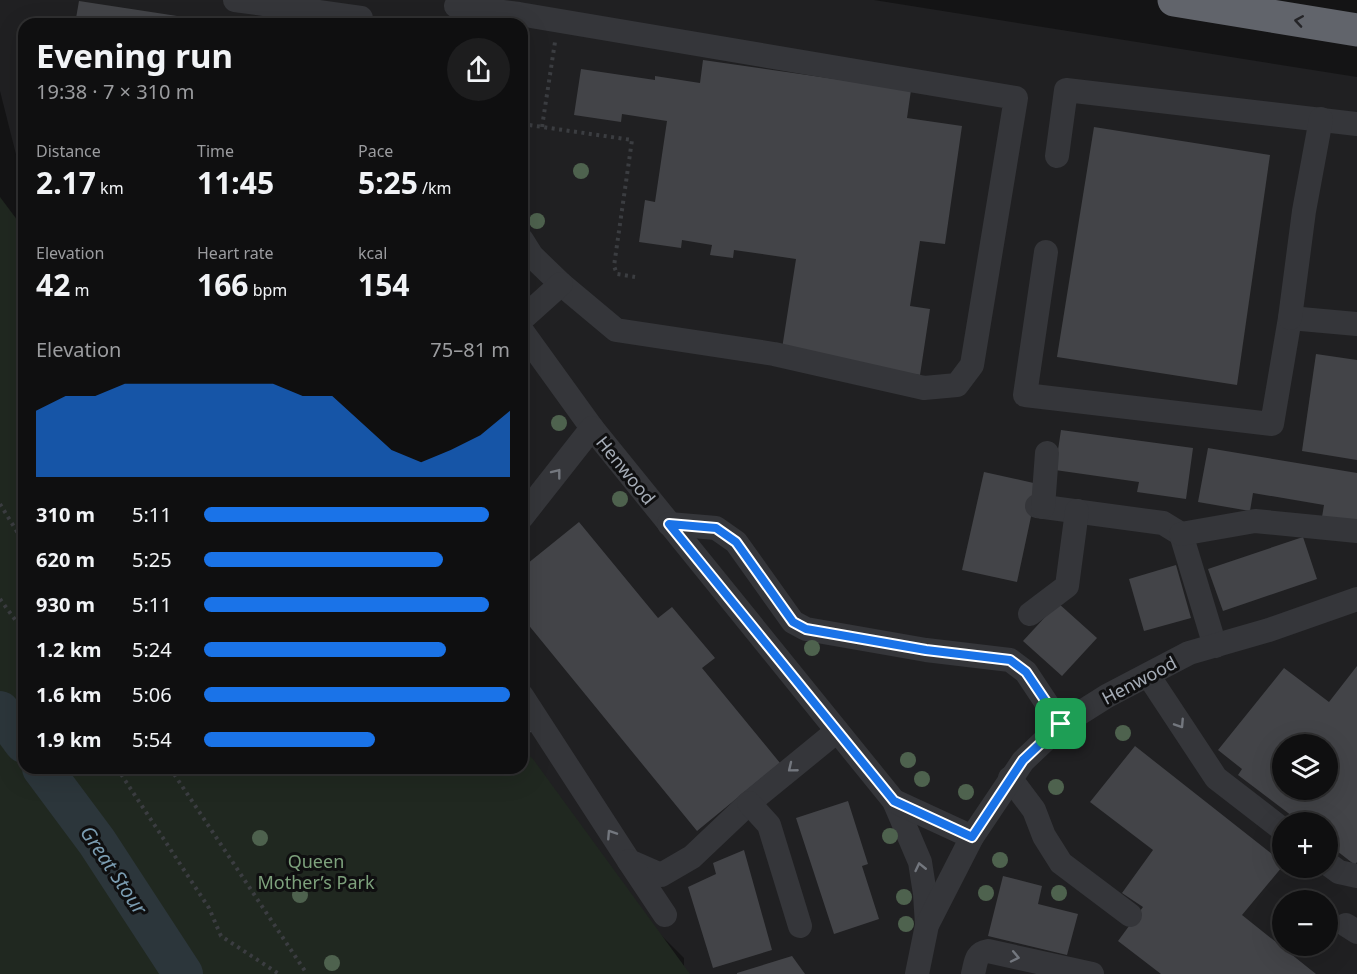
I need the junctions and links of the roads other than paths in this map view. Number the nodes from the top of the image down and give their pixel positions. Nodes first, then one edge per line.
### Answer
1 (235, 0) edge
2 (1174, 0) edge
3 (454, 10) edge
4 (361, 18) dead end
5 (1357, 30) edge
6 (1321, 119) junction
7 (1357, 124) edge
8 (1057, 156) dead end
9 (528, 249) edge
10 (1046, 252) dead end
11 (561, 284) junction
12 (528, 314) edge
13 (1290, 318) junction
14 (1357, 324) edge
15 (528, 339) edge
16 (592, 428) junction
17 (1047, 453) dead end
18 (528, 510) edge
19 (1077, 511) junction
20 (669, 524) junction
21 (1357, 531) edge
22 (1181, 534) junction
23 (1357, 599) edge
24 (1030, 614) dead end
25 (1215, 646) junction
26 (1148, 675) junction
27 (528, 705) edge
28 (1061, 724) junction
29 (837, 731) junction
30 (1010, 778) junction
31 (894, 801) junction
32 (749, 803) junction
33 (1272, 821) edge
34 (972, 837) junction
35 (629, 861) junction
36 (1338, 871) edge
37 (1357, 876) edge
38 (665, 915) dead end
39 (1130, 915) dead end
40 (927, 925) junction
41 (800, 926) dead end
42 (917, 974) edge
43 (973, 974) edge
44 (1092, 974) edge

1 - 4 street
5 -> 2 highway
3 - 11 street
6 - 7 street
6 - 8 street
6 - 13 street
9 - 11 street
10 - 13 street
11 - 12 street
13 - 14 street
15 - 16 street, Henwood
18 -> 16 street
16 - 20 street, Henwood
17 - 19 street
19 - 22 street
19 - 24 street
20 - 28 street
20 - 29 street, Henwood
21 - 22 street
22 - 25 street
23 - 25 street, Henwood
25 - 26 street, Henwood
26 - 28 street, Henwood
26 -> 33 street
35 -> 27 street
28 - 30 street, Henwood
29 - 31 street, Henwood
29 -> 32 street
30 - 34 street, Henwood
30 - 39 street
31 - 34 street, Henwood
40 -> 31 street, Henwood
32 - 35 street
32 - 41 street
34 - 40 street, Henwood
35 - 38 street
36 - 37 street
40 - 42 street, Henwood
43 -> 44 street

